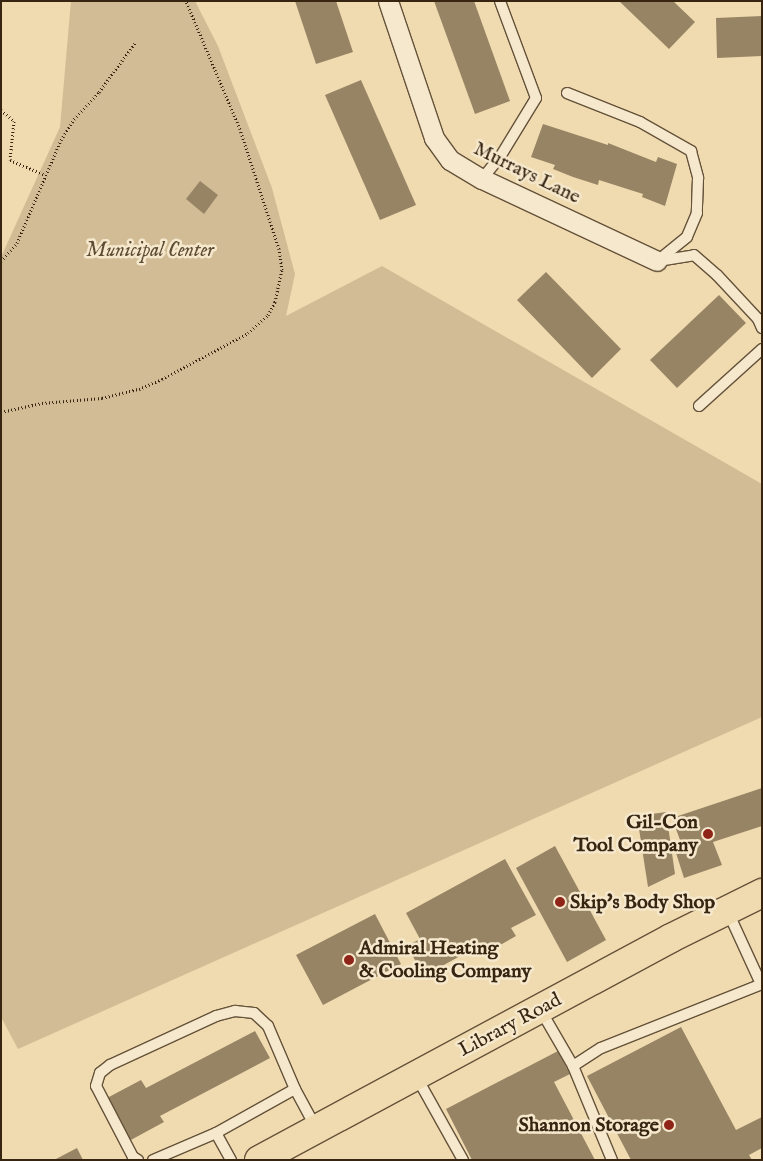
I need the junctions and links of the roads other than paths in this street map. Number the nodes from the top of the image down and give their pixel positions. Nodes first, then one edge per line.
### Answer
1 (388, 1) edge
2 (500, 1) edge
3 (567, 93) dead end
4 (482, 178) junction
5 (657, 261) junction
6 (762, 328) edge
7 (762, 349) edge
8 (699, 406) dead end
9 (762, 893) edge
10 (727, 910) junction
11 (761, 984) edge
12 (540, 1008) junction
13 (573, 1066) junction
14 (415, 1076) junction
15 (295, 1089) junction
16 (316, 1129) junction
17 (216, 1133) junction
18 (138, 1160) edge
19 (152, 1160) edge
20 (231, 1160) edge
21 (259, 1160) edge
22 (463, 1160) edge
23 (612, 1160) edge

1 - 4 street, Murrays Lane
2 - 4 lane
3 - 5 lane
4 - 5 street, Murrays Lane
5 - 6 lane
7 - 8 lane
9 - 10 main road, Library Road
10 - 11 lane
10 - 12 main road, Library Road
11 - 13 lane
12 - 13 lane
12 - 14 main road, Library Road
13 - 23 lane
14 - 16 main road, Library Road
14 - 22 lane
15 - 16 lane
15 - 17 lane
15 - 18 lane
16 - 21 main road, Library Road
17 - 19 lane
17 - 20 lane

